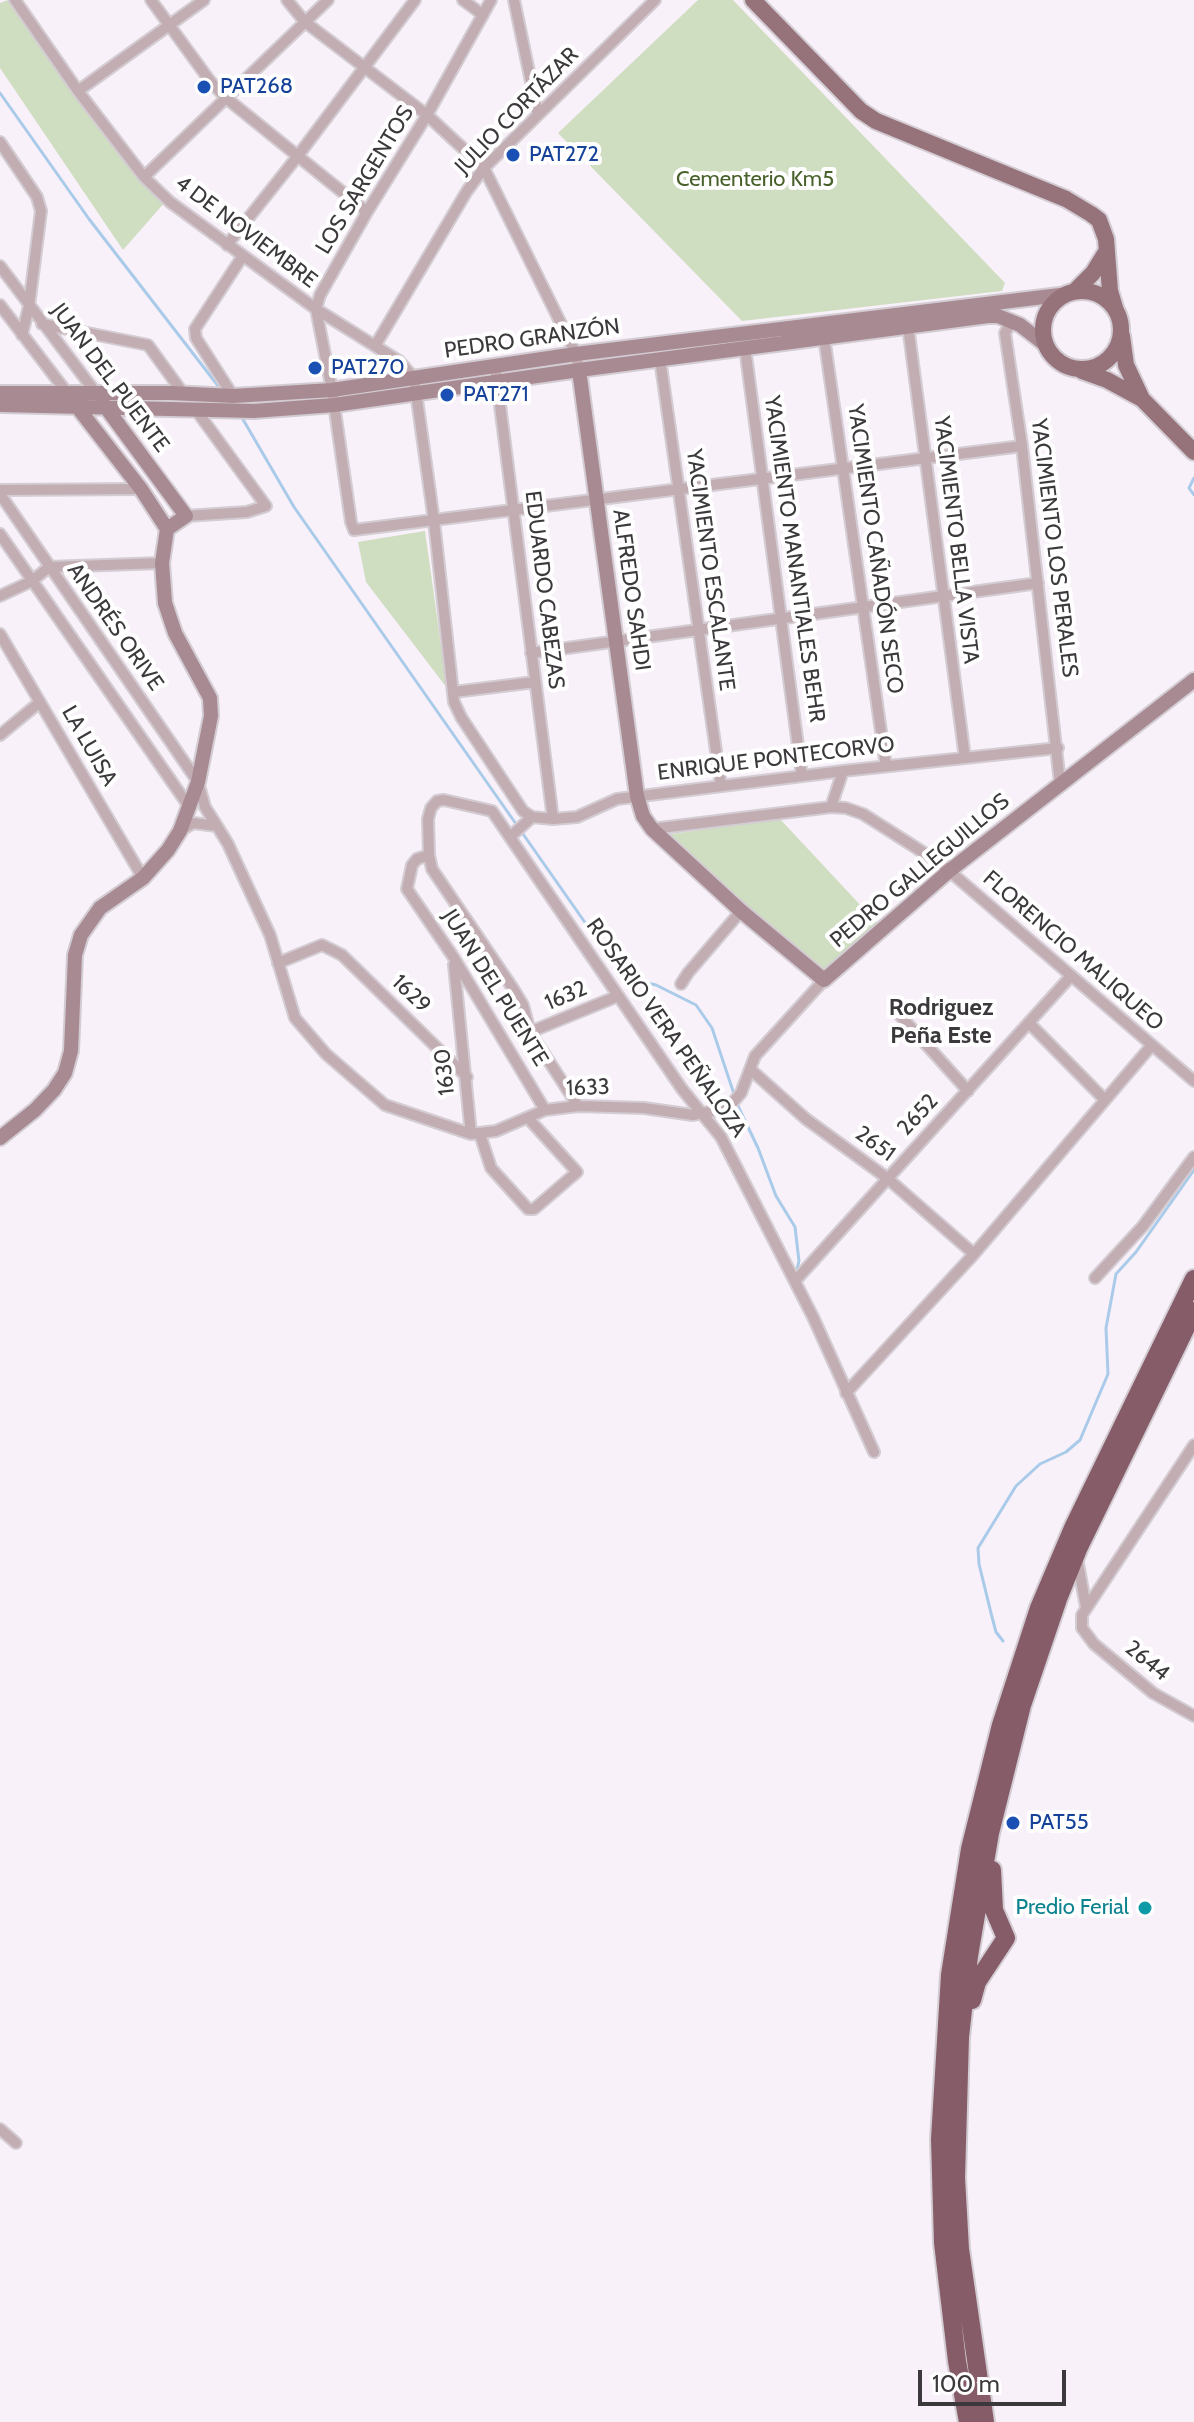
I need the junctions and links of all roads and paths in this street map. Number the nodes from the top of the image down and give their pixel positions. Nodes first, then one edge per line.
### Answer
1 (15, 0) edge
2 (151, 0) edge
3 (204, 0) edge
4 (287, 0) edge
5 (328, 0) edge
6 (415, 0) edge
7 (463, 0) edge
8 (491, 0) edge
9 (514, 0) edge
10 (655, 0) edge
11 (753, 0) edge
12 (483, 15) junction
13 (305, 22) junction
14 (169, 26) junction
15 (365, 68) junction
16 (78, 91) junction
17 (226, 98) junction
18 (427, 115) junction
19 (538, 115) junction
20 (0, 142) edge
21 (297, 157) junction
22 (484, 168) junction
23 (144, 177) junction
24 (367, 212) junction
25 (227, 245) junction
26 (1107, 251) junction
27 (242, 257) junction
28 (0, 266) edge
29 (1071, 293) junction
30 (0, 305) edge
31 (29, 306) junction
32 (316, 309) junction
33 (1116, 311) junction
34 (1012, 321) junction
35 (42, 324) junction
36 (908, 326) junction
37 (1121, 331) junction
38 (22, 335) junction
39 (824, 337) junction
40 (375, 346) junction
41 (1047, 346) junction
42 (745, 348) junction
43 (576, 354) junction
44 (660, 359) junction
45 (495, 366) junction
46 (1073, 368) junction
47 (579, 370) junction
48 (414, 378) junction
49 (497, 382) junction
50 (0, 393) edge
51 (96, 393) junction
52 (183, 393) junction
53 (417, 393) junction
54 (233, 396) junction
55 (333, 398) junction
56 (1142, 399) junction
57 (72, 400) junction
58 (0, 405) edge
59 (106, 407) junction
60 (196, 410) junction
61 (1022, 446) junction
62 (1194, 452) edge
63 (926, 458) junction
64 (843, 469) junction
65 (763, 479) junction
66 (141, 489) junction
67 (679, 490) junction
68 (0, 492) edge
69 (597, 501) junction
70 (514, 511) junction
71 (186, 516) junction
72 (434, 521) junction
73 (167, 529) junction
74 (0, 534) edge
75 (162, 563) junction
76 (49, 567) junction
77 (32, 581) junction
78 (1038, 583) junction
79 (0, 596) edge
80 (943, 596) junction
81 (863, 607) junction
82 (781, 619) junction
83 (698, 630) junction
84 (1, 640) edge
85 (616, 642) junction
86 (531, 653) junction
87 (1194, 680) edge
88 (535, 682) junction
89 (454, 692) junction
90 (40, 702) junction
91 (0, 735) edge
92 (1058, 748) junction
93 (965, 758) junction
94 (886, 766) junction
95 (843, 771) junction
96 (802, 776) junction
97 (198, 782) junction
98 (1060, 783) junction
99 (721, 786) junction
100 (637, 796) junction
101 (831, 807) junction
102 (190, 808) junction
103 (532, 817) junction
104 (553, 819) junction
105 (647, 822) junction
106 (217, 826) junction
107 (180, 831) junction
108 (510, 837) junction
109 (429, 855) junction
110 (949, 871) junction
111 (143, 878) junction
112 (741, 911) junction
113 (454, 958) junction
114 (278, 963) junction
115 (1071, 976) junction
116 (824, 980) junction
117 (681, 984) dead end
118 (618, 996) junction
119 (897, 1012) dead end
120 (1029, 1023) junction
121 (530, 1032) junction
122 (1152, 1045) junction
123 (750, 1069) junction
124 (467, 1077) junction
125 (1194, 1081) edge
126 (968, 1091) junction
127 (1105, 1100) junction
128 (578, 1106) junction
129 (545, 1110) junction
130 (702, 1113) junction
131 (528, 1118) junction
132 (476, 1134) junction
133 (0, 1138) edge
134 (1194, 1157) edge
135 (887, 1178) junction
136 (974, 1254) junction
137 (1095, 1278) dead end
138 (1194, 1279) edge
139 (795, 1281) junction
140 (1194, 1311) edge
141 (846, 1393) junction
142 (1194, 1445) edge
143 (874, 1452) dead end
144 (1077, 1554) junction
145 (1086, 1607) junction
146 (1194, 1716) edge
147 (990, 1833) junction
148 (960, 2037) junction
149 (0, 2129) edge
150 (16, 2143) dead end
151 (968, 2422) edge
152 (985, 2422) edge

1 - 16 street, 4 DE NOVIEMBRE
2 - 14 street
3 - 14 street
4 - 13 street
5 - 13 street
6 - 15 street
7 - 12 street
8 - 12 street, LOS SARGENTOS
9 - 19 street
10 - 19 street, JULIO CORTÁZAR
11 - 26 main road
12 - 18 street, LOS SARGENTOS
13 - 15 street
13 - 17 street
14 - 16 street
14 - 17 street
15 - 18 street
15 - 21 street
16 - 23 street, 4 DE NOVIEMBRE
17 - 21 street
17 - 23 street
18 - 22 street
18 - 24 street, LOS SARGENTOS
19 - 22 street, JULIO CORTÁZAR
20 - 31 street
21 - 24 street
21 - 25 street
22 - 40 street, JULIO CORTÁZAR
22 - 43 street
23 - 25 street, 4 DE NOVIEMBRE
24 - 32 street, LOS SARGENTOS
25 - 27 street, 4 DE NOVIEMBRE
26 - 29 main road
26 - 33 main road
27 - 32 street, 4 DE NOVIEMBRE
27 - 54 street
28 - 31 street, JUAN DEL PUENTE
29 - 33 main road
29 - 41 main road
29 - 43 street, PEDRO GRANZÓN
30 - 38 street, JUAN DEL PUENTE
31 - 35 street, JUAN DEL PUENTE
31 - 38 street
32 - 40 street, 4 DE NOVIEMBRE
32 - 55 street
33 - 37 main road
34 - 36 street, PEDRO GRANZÓN
34 - 41 street
34 - 61 street, YACIMIENTO LOS PERALES
35 - 51 street, JUAN DEL PUENTE
35 - 52 street
36 - 39 street, PEDRO GRANZÓN
36 - 63 street, YACIMIENTO BELLA VISTA
37 - 46 main road
37 - 56 main road
38 - 57 street, JUAN DEL PUENTE
39 - 42 street, PEDRO GRANZÓN
39 - 64 street, YACIMIENTO CAÑADÓN SECO
40 - 48 street, 4 DE NOVIEMBRE
41 - 46 main road
42 - 44 street, PEDRO GRANZÓN
42 - 65 street, YACIMIENTO MANANTIALES BEHR
43 - 45 street, PEDRO GRANZÓN
43 - 47 street
44 - 47 street, PEDRO GRANZÓN
44 - 67 street, YACIMIENTO ESCALANTE
45 - 48 street, PEDRO GRANZÓN
45 - 49 street, EDUARDO CABEZAS
46 - 56 main road
47 - 49 street, PEDRO GRANZÓN
47 - 69 street, ALFREDO SAHDI
48 - 53 street
48 - 55 street, PEDRO GRANZÓN
49 - 53 street, PEDRO GRANZÓN
49 - 70 street, EDUARDO CABEZAS
50 - 57 street, PEDRO GRANZÓN
51 - 52 street, PEDRO GRANZÓN
51 - 57 street, PEDRO GRANZÓN
51 - 59 street, JUAN DEL PUENTE
52 - 54 street, PEDRO GRANZÓN
53 - 55 street, PEDRO GRANZÓN
53 - 72 street
54 - 55 street, PEDRO GRANZÓN
55 - 60 street, PEDRO GRANZÓN
55 - 72 street
56 - 62 main road
57 - 58 street, PEDRO GRANZÓN
57 - 59 street, PEDRO GRANZÓN
57 - 66 street, JUAN DEL PUENTE
59 - 60 street, PEDRO GRANZÓN
59 - 71 street, JUAN DEL PUENTE
60 - 71 street
61 - 63 street
61 - 78 street, YACIMIENTO LOS PERALES
63 - 64 street
63 - 80 street, YACIMIENTO BELLA VISTA
64 - 65 street
64 - 81 street, YACIMIENTO CAÑADÓN SECO
65 - 67 street
65 - 82 street, YACIMIENTO MANANTIALES BEHR
66 - 68 street
66 - 73 street, JUAN DEL PUENTE
67 - 69 street
67 - 83 street, YACIMIENTO ESCALANTE
68 - 76 street, ANDRÉS ORIVE
69 - 70 street
69 - 85 street, ALFREDO SAHDI
70 - 72 street
70 - 86 street, EDUARDO CABEZAS
71 - 73 street
72 - 89 street
73 - 75 street
74 - 77 street, ANDRÉS ORIVE
75 - 76 street
75 - 97 street
76 - 77 street
76 - 97 street, ANDRÉS ORIVE
77 - 79 street
77 - 102 street, ANDRÉS ORIVE
78 - 80 street
78 - 92 street, YACIMIENTO LOS PERALES
80 - 81 street
80 - 93 street, YACIMIENTO BELLA VISTA
81 - 82 street
81 - 94 street, YACIMIENTO CAÑADÓN SECO
82 - 83 street
82 - 96 street, YACIMIENTO MANANTIALES BEHR
83 - 85 street
83 - 99 street, YACIMIENTO ESCALANTE
84 - 90 street, LA LUISA
85 - 86 street
85 - 100 street, ALFREDO SAHDI
86 - 88 street, EDUARDO CABEZAS
87 - 98 street, PEDRO GALLEGUILLOS
88 - 89 street
88 - 104 street, EDUARDO CABEZAS
89 - 103 street
90 - 91 street
90 - 111 street, LA LUISA
92 - 93 street, ENRIQUE PONTECORVO
92 - 98 street, YACIMIENTO LOS PERALES
93 - 94 street, ENRIQUE PONTECORVO
94 - 95 street, ENRIQUE PONTECORVO
95 - 96 street, ENRIQUE PONTECORVO
95 - 101 street
96 - 99 street, ENRIQUE PONTECORVO
97 - 102 street
97 - 106 street, ANDRÉS ORIVE
98 - 110 street, PEDRO GALLEGUILLOS
99 - 100 street, ENRIQUE PONTECORVO
100 - 104 street, ENRIQUE PONTECORVO
100 - 105 street, ALFREDO SAHDI
101 - 105 street, FLORENCIO MALIQUEO
101 - 110 street, FLORENCIO MALIQUEO
102 - 107 street
103 - 104 street, ENRIQUE PONTECORVO
103 - 108 street
105 - 112 street
106 - 107 street
106 - 114 street, ANDRÉS ORIVE
107 - 111 street
108 - 109 street, ROSARIO VERA PEÑALOZA
108 - 118 street, ROSARIO VERA PEÑALOZA
109 - 113 street, JUAN DEL PUENTE
109 - 121 street, JUAN DEL PUENTE
110 - 115 street, FLORENCIO MALIQUEO
110 - 116 street, PEDRO GALLEGUILLOS
111 - 133 street
112 - 116 street
112 - 117 street
113 - 124 street, 1630
113 - 129 street, JUAN DEL PUENTE
114 - 124 street, 1629
114 - 132 street, ANDRÉS ORIVE
115 - 120 street, 2652
115 - 122 street, FLORENCIO MALIQUEO
116 - 123 street, PEDRO GALLEGUILLOS
118 - 121 street, 1632
118 - 130 street, ROSARIO VERA PEÑALOZA
119 - 126 street
120 - 126 street, 2652
120 - 127 street
121 - 128 street, JUAN DEL PUENTE
122 - 125 street, FLORENCIO MALIQUEO
122 - 127 street
123 - 130 street, PEDRO GALLEGUILLOS
123 - 135 street, 2651
124 - 132 street, 1630
126 - 135 street, 2652
127 - 136 street
128 - 129 street, 1633
128 - 130 street, 1633
129 - 131 street, 1633
130 - 139 street, ROSARIO VERA PEÑALOZA
131 - 132 street, 1633
131 - 132 street, 1630
134 - 137 street
135 - 136 street, 2651
135 - 139 street, 2652
136 - 141 street
138 - 151 highway
139 - 141 street, ROSARIO VERA PEÑALOZA
140 - 144 highway
141 - 143 street, ROSARIO VERA PEÑALOZA
142 - 145 street
144 - 145 street
144 - 147 highway
145 - 146 street, 2644
147 - 148 highway
147 - 148 highway
148 - 152 highway
149 - 150 street

